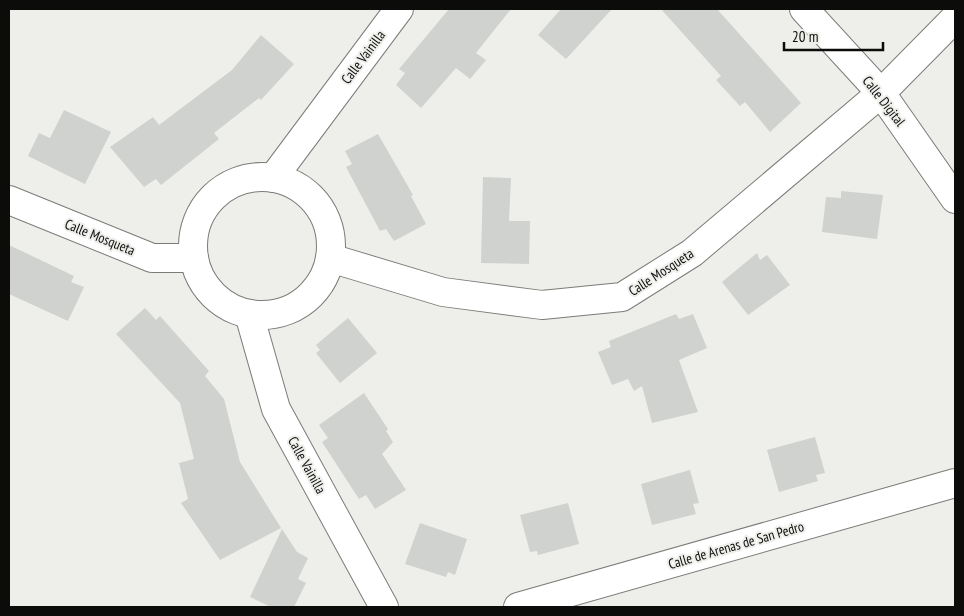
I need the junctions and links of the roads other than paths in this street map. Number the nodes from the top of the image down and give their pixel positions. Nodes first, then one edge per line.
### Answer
1 (399, 9) edge
2 (804, 9) edge
3 (955, 18) edge
4 (881, 93) junction
5 (273, 178) junction
6 (955, 199) edge
7 (9, 200) edge
8 (194, 258) junction
9 (330, 258) junction
10 (248, 314) junction
11 (955, 483) edge
12 (384, 607) edge
13 (518, 607) edge

1 - 5 street, Calle Vainilla
2 - 4 street, Calle Digital
3 - 4 street, Calle Mosqueta
4 - 6 street, Calle Digital
4 - 9 street, Calle Mosqueta
5 - 8 street
5 - 9 street
7 - 8 street, Calle Mosqueta
8 - 10 street
9 - 10 street
10 - 12 street, Calle Vainilla
11 - 13 street, Calle de Arenas de San Pedro

